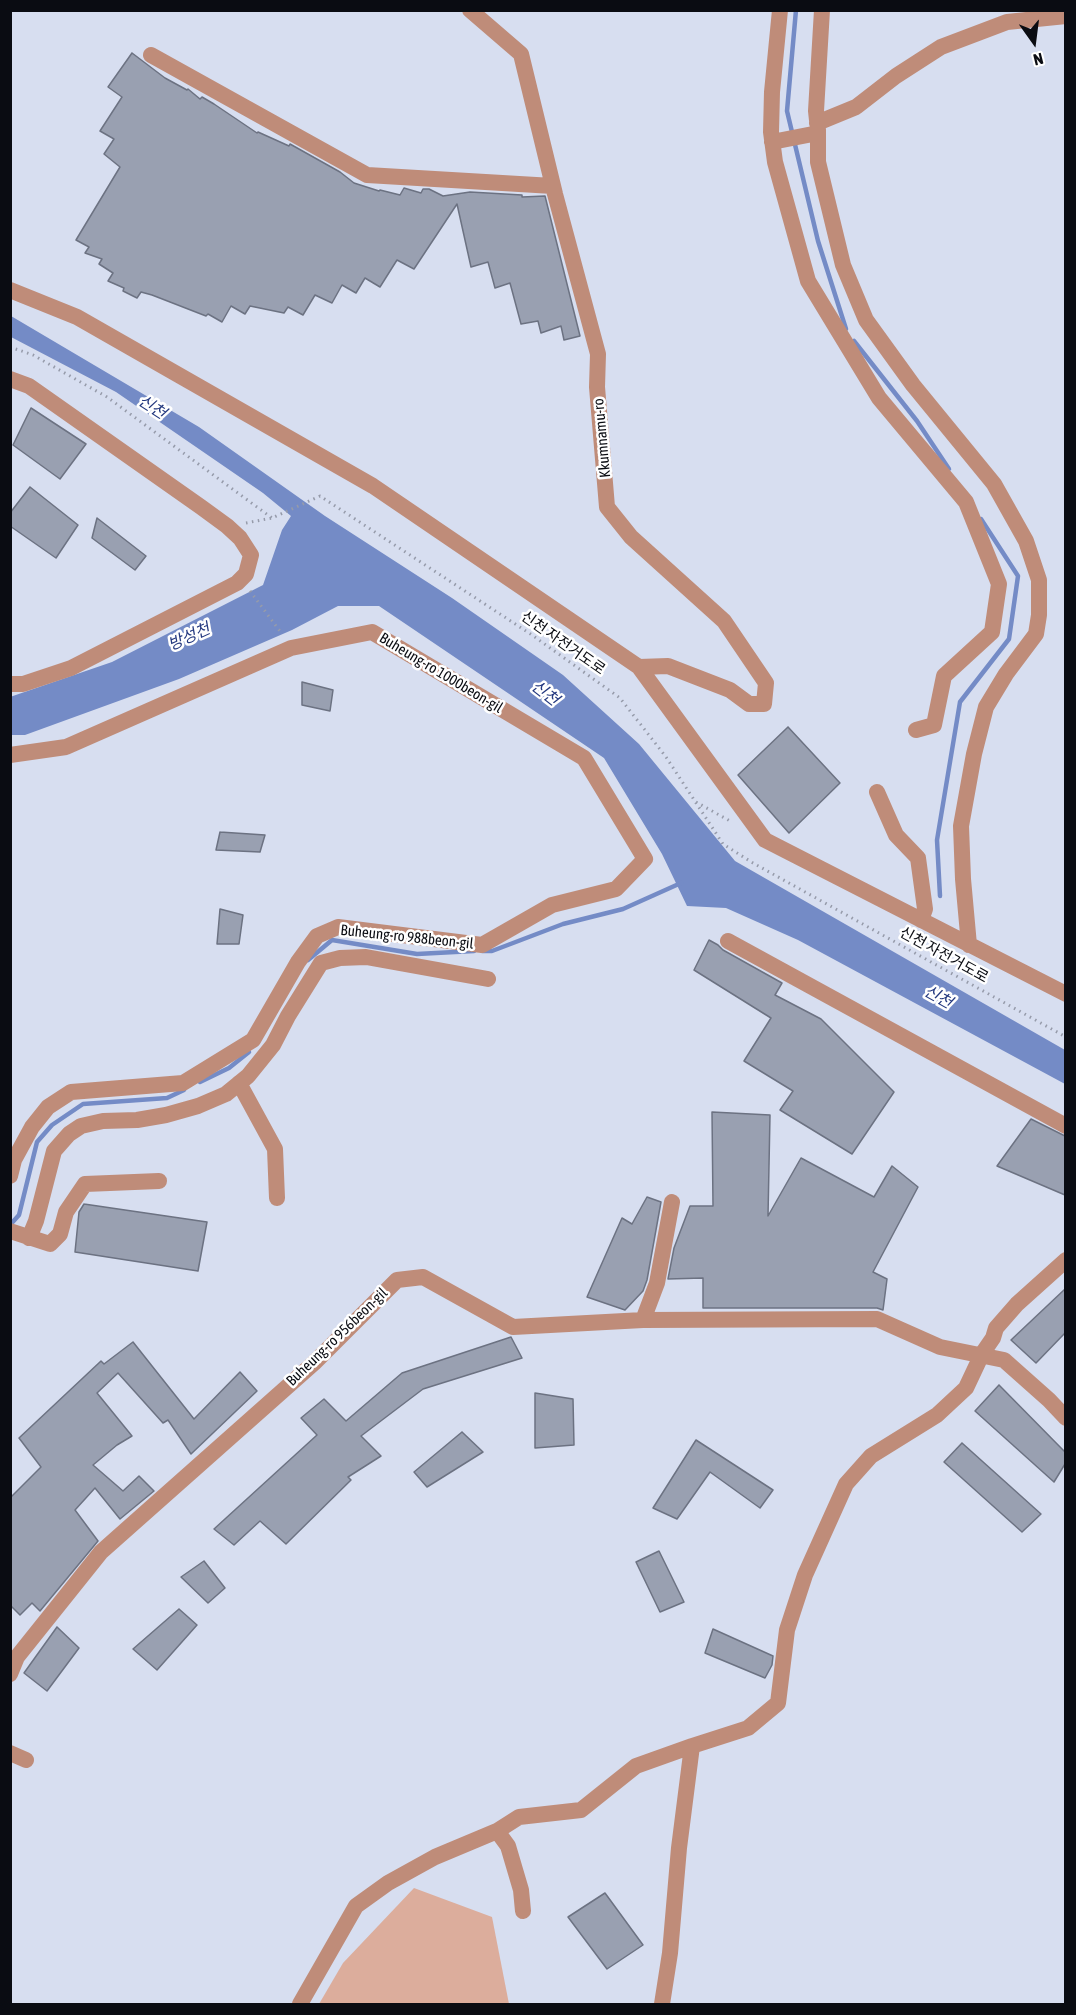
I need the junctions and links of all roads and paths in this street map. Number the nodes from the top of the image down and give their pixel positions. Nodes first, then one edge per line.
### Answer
1 (470, 10) edge
2 (780, 10) edge
3 (822, 10) edge
4 (1065, 16) edge
5 (151, 55) dead end
6 (818, 128) junction
7 (772, 142) junction
8 (553, 186) junction
9 (10, 290) edge
10 (10, 347) edge
11 (10, 380) edge
12 (272, 518) junction
13 (227, 526) junction
14 (241, 579) junction
15 (291, 648) junction
16 (639, 668) junction
17 (10, 684) edge
18 (916, 730) dead end
19 (10, 755) edge
20 (877, 792) dead end
21 (695, 801) junction
22 (756, 829) junction
23 (645, 859) joint
24 (921, 920) junction
25 (728, 941) dead end
26 (969, 945) junction
27 (488, 980) dead end
28 (1065, 994) edge
29 (1065, 1037) edge
30 (239, 1083) junction
31 (1065, 1126) edge
32 (10, 1176) edge
33 (159, 1181) dead end
34 (277, 1198) dead end
35 (672, 1202) dead end
36 (10, 1231) edge
37 (29, 1238) junction
38 (1065, 1260) edge
39 (643, 1320) junction
40 (982, 1354) junction
41 (1065, 1418) edge
42 (16, 1647) edge
43 (10, 1674) edge
44 (692, 1746) junction
45 (10, 1753) edge
46 (27, 1760) dead end
47 (497, 1831) junction
48 (522, 1911) dead end
49 (300, 2004) edge
50 (662, 2004) edge

1 - 8 street, Kkumnamu-ro
2 - 7 street
3 - 6 street
4 - 6 street
5 - 8 street
6 - 7 street
6 - 26 street
7 - 18 street
8 - 16 street, Kkumnamu-ro
9 - 16 street
10 - 12 path
11 - 13 street
12 - 13 path
12 - 21 path, 신천 자전거도로
13 - 14 street
14 - 15 path
14 - 17 street
15 - 19 street, Buheung-ro 1000beon-gil
15 - 23 street, Buheung-ro 1000beon-gil
16 - 22 street
20 - 24 street
21 - 22 path
21 - 29 path, 신천 자전거도로
22 - 24 street
23 - 32 street, Buheung-ro 988beon-gil
24 - 26 street
25 - 31 street
26 - 28 street
27 - 30 street
30 - 34 street
30 - 37 street
33 - 37 street
35 - 39 street
36 - 37 street
38 - 40 street
39 - 40 street, Buheung-ro 956beon-gil
39 - 42 street, Buheung-ro 956beon-gil
40 - 41 street, Buheung-ro 956beon-gil
40 - 44 street
42 - 43 street, Buheung-ro 956beon-gil
44 - 47 street
44 - 50 street
45 - 46 street
47 - 48 street
47 - 49 street

